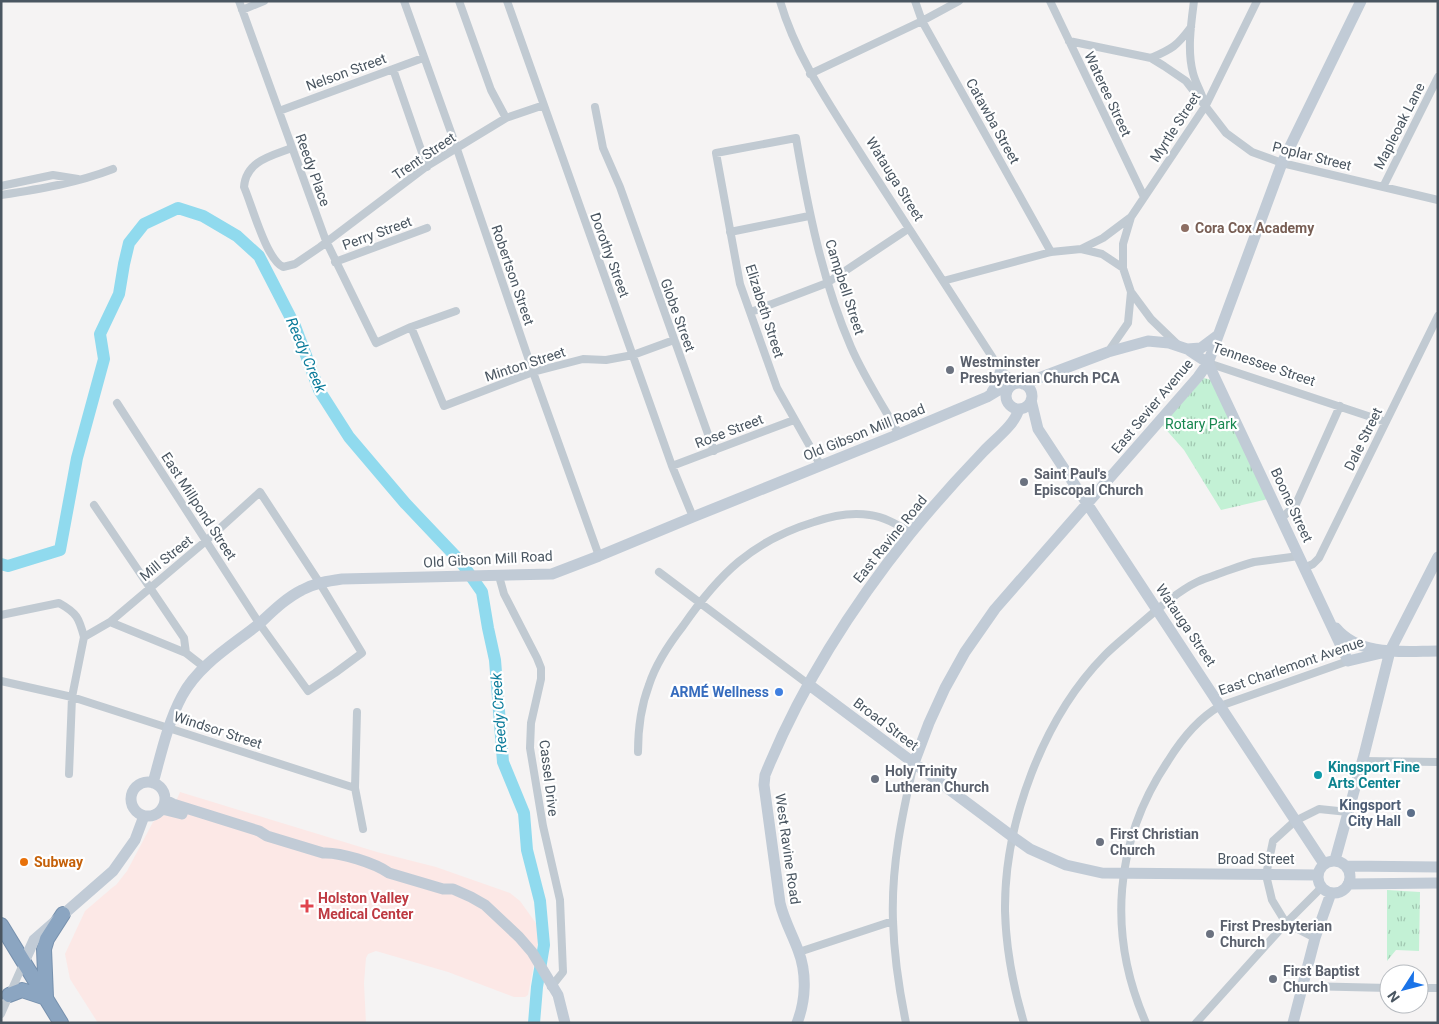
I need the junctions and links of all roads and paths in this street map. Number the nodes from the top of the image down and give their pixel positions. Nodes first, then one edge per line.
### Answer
1 (239, 1) edge
2 (264, 1) edge
3 (404, 1) edge
4 (459, 1) edge
5 (507, 1) edge
6 (780, 1) edge
7 (915, 1) edge
8 (959, 1) edge
9 (1050, 1) edge
10 (1194, 1) edge
11 (1257, 1) edge
12 (1362, 1) edge
13 (242, 10) junction
14 (922, 21) junction
15 (1190, 26) junction
16 (1069, 41) junction
17 (423, 58) junction
18 (1151, 58) junction
19 (392, 69) junction
20 (810, 74) junction
21 (1438, 77) edge
22 (544, 104) junction
23 (1206, 104) junction
24 (595, 107) dead end
25 (278, 111) junction
26 (506, 118) junction
27 (292, 148) junction
28 (457, 148) junction
29 (716, 153) joint
30 (1282, 163) junction
31 (426, 167) junction
32 (113, 169) dead end
33 (78, 179) junction
34 (1, 186) edge
35 (1383, 186) junction
36 (1, 195) edge
37 (1144, 197) junction
38 (1438, 200) edge
39 (809, 216) junction
40 (1131, 217) junction
41 (427, 228) dead end
42 (908, 229) junction
43 (730, 232) junction
44 (326, 241) junction
45 (1081, 249) junction
46 (1051, 252) junction
47 (335, 262) junction
48 (1123, 268) junction
49 (943, 281) junction
50 (827, 283) junction
51 (1131, 292) junction
52 (456, 311) dead end
53 (751, 312) junction
54 (1438, 316) edge
55 (411, 327) junction
56 (1429, 334) junction
57 (1218, 335) junction
58 (1438, 338) edge
59 (674, 340) junction
60 (1182, 347) junction
61 (1108, 352) junction
62 (633, 354) junction
63 (1208, 363) junction
64 (999, 369) junction
65 (533, 372) junction
66 (1046, 376) junction
67 (1014, 396) junction
68 (987, 397) junction
69 (1031, 398) junction
70 (117, 403) dead end
71 (1340, 406) junction
72 (794, 420) junction
73 (1386, 422) junction
74 (1010, 424) junction
75 (1038, 429) junction
76 (899, 434) junction
77 (714, 450) junction
78 (672, 466) junction
79 (821, 466) junction
80 (1088, 503) junction
81 (94, 505) dead end
82 (693, 517) junction
83 (1282, 518) junction
84 (912, 533) junction
85 (206, 540) junction
86 (599, 556) junction
87 (1299, 556) junction
88 (1438, 557) edge
89 (1304, 568) junction
90 (660, 572) dead end
91 (494, 576) junction
92 (319, 582) junction
93 (149, 587) junction
94 (699, 602) junction
95 (1157, 609) junction
96 (1, 615) edge
97 (1327, 615) junction
98 (110, 622) junction
99 (259, 623) junction
100 (84, 638) junction
101 (1390, 651) junction
102 (1438, 651) edge
103 (186, 653) junction
104 (1348, 661) junction
105 (204, 667) junction
106 (1, 681) edge
107 (808, 684) junction
108 (72, 697) junction
109 (1220, 706) junction
110 (357, 712) dead end
111 (170, 728) junction
112 (638, 752) dead end
113 (1362, 761) junction
114 (1438, 762) edge
115 (914, 763) junction
116 (69, 774) dead end
117 (152, 783) junction
118 (355, 788) junction
119 (163, 805) junction
120 (1348, 812) junction
121 (144, 816) junction
122 (1295, 820) junction
123 (363, 829) dead end
124 (1013, 837) junction
125 (1330, 862) junction
126 (1346, 866) junction
127 (1438, 867) edge
128 (1123, 873) junction
129 (1266, 874) junction
130 (1318, 875) junction
131 (1438, 883) edge
132 (1348, 884) junction
133 (1326, 890) junction
134 (63, 914) junction
135 (893, 921) junction
136 (1286, 923) junction
137 (1, 925) edge
138 (1315, 938) junction
139 (799, 952) junction
140 (24, 962) junction
141 (550, 984) junction
142 (1303, 986) junction
143 (1379, 988) edge
144 (10, 995) junction
145 (46, 998) junction
146 (1, 1014) edge
147 (61, 1023) edge
148 (559, 1023) edge
149 (565, 1023) edge
150 (797, 1023) edge
151 (906, 1023) edge
152 (1024, 1023) edge
153 (1146, 1023) edge
154 (1196, 1023) edge
155 (1293, 1023) edge

1 - 13 street, Reedy Place
2 - 13 street
3 - 17 street, Robertson Street
4 - 26 street
5 - 22 street, Dorothy Street
6 - 20 street, Watauga Street
7 - 14 street, Catawba Street
8 - 14 street
9 - 16 street, Wateree Street
10 - 15 street
11 - 23 street, Myrtle Street
12 - 30 street, East Sevier Avenue
13 - 25 street, Reedy Place
14 - 20 street
14 - 46 street, Catawba Street
15 - 18 street
15 - 23 street
16 - 18 street, Poplar Street
16 - 37 street, Wateree Street
17 - 19 street, Nelson Street
17 - 28 street, Robertson Street
18 - 23 street, Poplar Street
19 - 25 street, Nelson Street
19 - 31 street
20 - 42 street, Watauga Street
21 - 35 street, Mapleoak Lane
22 - 26 street, Trent Street
22 - 62 street, Dorothy Street
23 - 30 street, Poplar Street
23 - 37 street, Myrtle Street
24 - 59 street, Globe Street
25 - 27 street, Reedy Place
26 - 28 street, Trent Street
27 - 44 street, Reedy Place
27 - 44 street, Trent Street
28 - 31 street, Trent Street
28 - 65 street, Robertson Street
29 - 39 street, Campbell Street
29 - 43 street, Elizabeth Street
30 - 35 street, Poplar Street
30 - 57 street, East Sevier Avenue
31 - 44 street, Trent Street
32 - 33 street
33 - 34 street
33 - 36 street
35 - 38 street, Poplar Street
37 - 40 street, Myrtle Street
39 - 43 street
39 - 50 street, Campbell Street
40 - 45 street
40 - 48 street, Myrtle Street
41 - 47 street, Perry Street
42 - 49 street, Watauga Street
42 - 50 street
43 - 53 street, Elizabeth Street
44 - 47 street, Reedy Place
45 - 46 street
45 - 48 street
46 - 49 street
47 - 55 street, Reedy Place
48 - 51 street, Tennessee Street
49 - 64 street, Watauga Street
50 - 53 street
50 - 76 street, Campbell Street
51 - 60 street, Tennessee Street
51 - 61 street
52 - 55 street
53 - 72 street, Elizabeth Street
54 - 56 street, Dale Street
55 - 65 street, Minton Street
56 - 58 street
56 - 73 street, Dale Street
57 - 60 street
57 - 63 street, East Sevier Avenue
59 - 62 street, Minton Street
59 - 77 street, Globe Street
60 - 61 street
60 - 63 street, Tennessee Street
61 - 66 street
62 - 65 street, Minton Street
62 - 78 street, Dorothy Street
63 - 71 street, Tennessee Street
63 - 80 street, East Sevier Avenue
63 - 83 street, Boone Street
64 - 67 street, Watauga Street
64 - 67 street, Watauga Street
64 - 68 street
65 - 86 street, Robertson Street
66 - 67 street
66 - 69 street
67 - 68 street, Old Gibson Mill Road
67 - 69 street
67 - 69 street
67 - 74 street
67 - 75 street
68 - 76 street, Old Gibson Mill Road
69 - 75 street, Watauga Street
70 - 85 street, East Millpond Street
71 - 73 street, Tennessee Street
71 - 83 street
72 - 77 street, Rose Street
72 - 79 street, Elizabeth Street
73 - 89 street, Dale Street
74 - 75 street
74 - 84 street, East Ravine Road
75 - 80 street, Watauga Street
76 - 79 street, Old Gibson Mill Road
77 - 78 street, Rose Street
78 - 82 street, Dorothy Street
79 - 82 street, Old Gibson Mill Road
80 - 95 street, Watauga Street
80 - 115 street, East Sevier Avenue
81 - 93 street
82 - 86 street, Old Gibson Mill Road
83 - 87 street, Boone Street
84 - 94 street
84 - 107 street, East Ravine Road
85 - 92 street, Mill Street
85 - 93 street, Mill Street
85 - 99 street, East Millpond Street
86 - 91 street, Old Gibson Mill Road
87 - 89 street, Boone Street
87 - 95 street
88 - 101 street
89 - 97 street, Boone Street
90 - 94 street, Broad Street
91 - 92 street, Old Gibson Mill Road
91 - 141 street, Cassel Drive
92 - 99 street, Old Gibson Mill Road
92 - 99 street, East Millpond Street
93 - 98 street, Mill Street
93 - 103 street
94 - 107 street, Broad Street
94 - 112 street
95 - 109 street, Watauga Street
95 - 124 street
96 - 100 street
97 - 101 street
97 - 104 street, Boone Street
98 - 100 street, Mill Street
98 - 103 street
99 - 105 street, Old Gibson Mill Road
100 - 108 street
101 - 102 street
101 - 104 street, East Charlemont Avenue
101 - 113 street
103 - 105 street
104 - 109 street, East Charlemont Avenue
105 - 111 street, Old Gibson Mill Road
106 - 108 street, Windsor Street
107 - 115 street, Broad Street
107 - 139 street, West Ravine Road
108 - 111 street, Windsor Street
108 - 116 street
109 - 122 street, Watauga Street
109 - 128 street, East Charlemont Avenue
110 - 118 street
111 - 117 street, Old Gibson Mill Road
111 - 118 street, Windsor Street
113 - 114 street
113 - 120 street
115 - 124 street, Broad Street
115 - 135 street
117 - 119 street
117 - 121 street
118 - 123 street
119 - 121 street
119 - 141 street
120 - 122 street
120 - 125 street
121 - 134 street
122 - 125 street, Watauga Street
122 - 129 street
124 - 128 street, Broad Street
124 - 152 street
125 - 126 street
125 - 130 street
126 - 127 street
126 - 132 street
128 - 129 street, Broad Street
128 - 153 street, East Charlemont Avenue
129 - 130 street, Broad Street
129 - 136 street
130 - 133 street
131 - 132 street
132 - 133 street
133 - 136 street
133 - 138 street
134 - 140 street
134 - 145 highway
135 - 139 street
135 - 151 street
136 - 138 street
136 - 154 street
137 - 140 highway
138 - 142 street
139 - 150 street, West Ravine Road
140 - 144 street
140 - 145 highway
141 - 148 street
141 - 149 street
142 - 143 street
142 - 155 street
144 - 145 highway
144 - 146 street
145 - 147 highway

